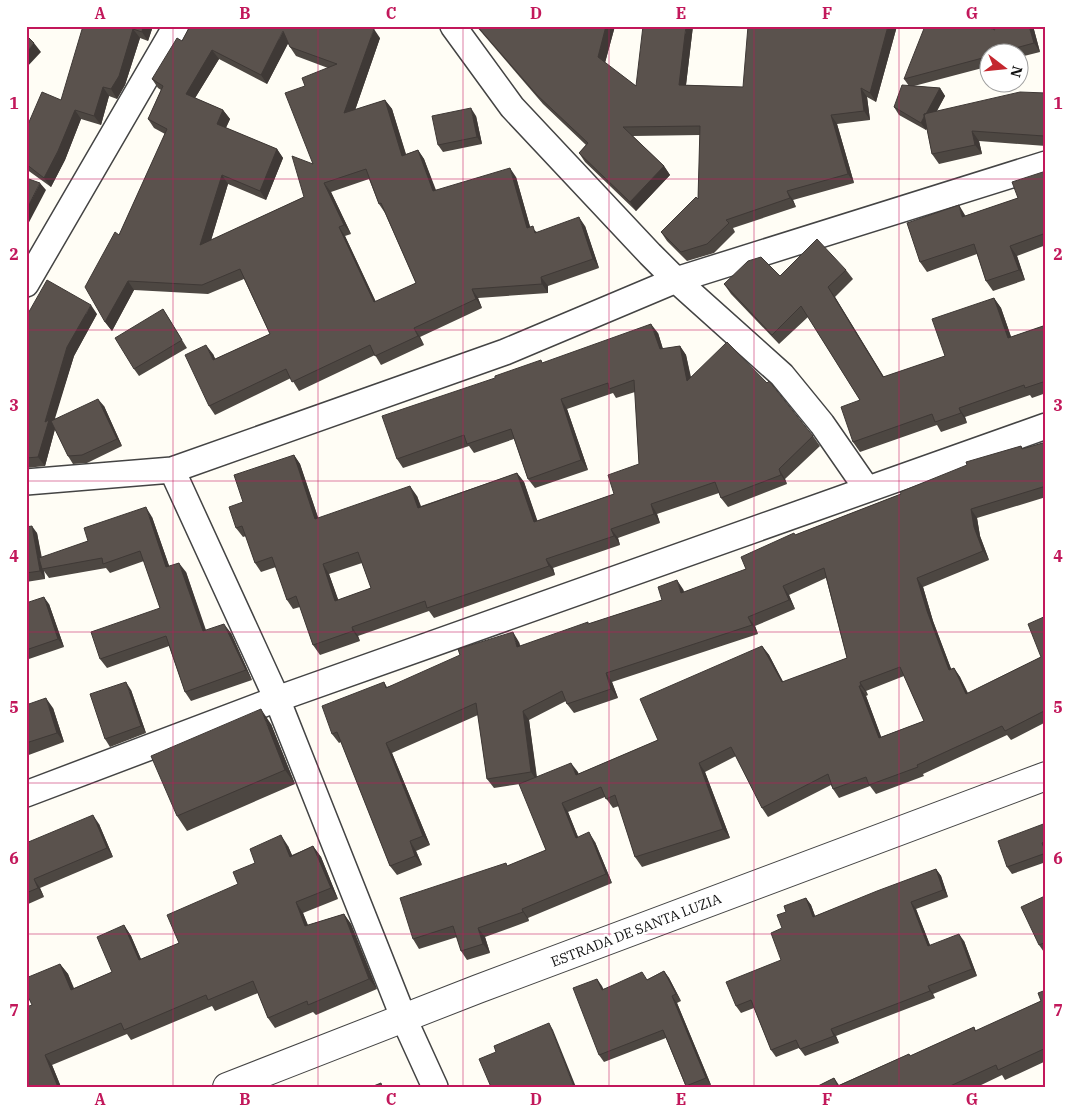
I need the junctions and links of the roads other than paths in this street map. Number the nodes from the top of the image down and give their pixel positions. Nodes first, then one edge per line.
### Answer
1 (176, 26) edge
2 (453, 26) edge
3 (1046, 164) edge
4 (676, 280) junction
5 (26, 284) edge
6 (1046, 426) edge
7 (172, 470) junction
8 (26, 482) edge
9 (867, 489) junction
10 (277, 699) junction
11 (1046, 776) edge
12 (26, 794) edge
13 (404, 1019) junction
14 (226, 1087) edge
15 (435, 1087) edge

1 - 5 street
2 - 4 street
3 - 4 street
4 - 7 street
4 - 9 street
6 - 9 street
7 - 8 street
7 - 10 street
9 - 10 street
10 - 12 street
10 - 13 street
11 - 13 street, ESTRADA DE SANTA LUZIA
13 - 14 street, ESTRADA DE SANTA LUZIA
13 - 15 street

